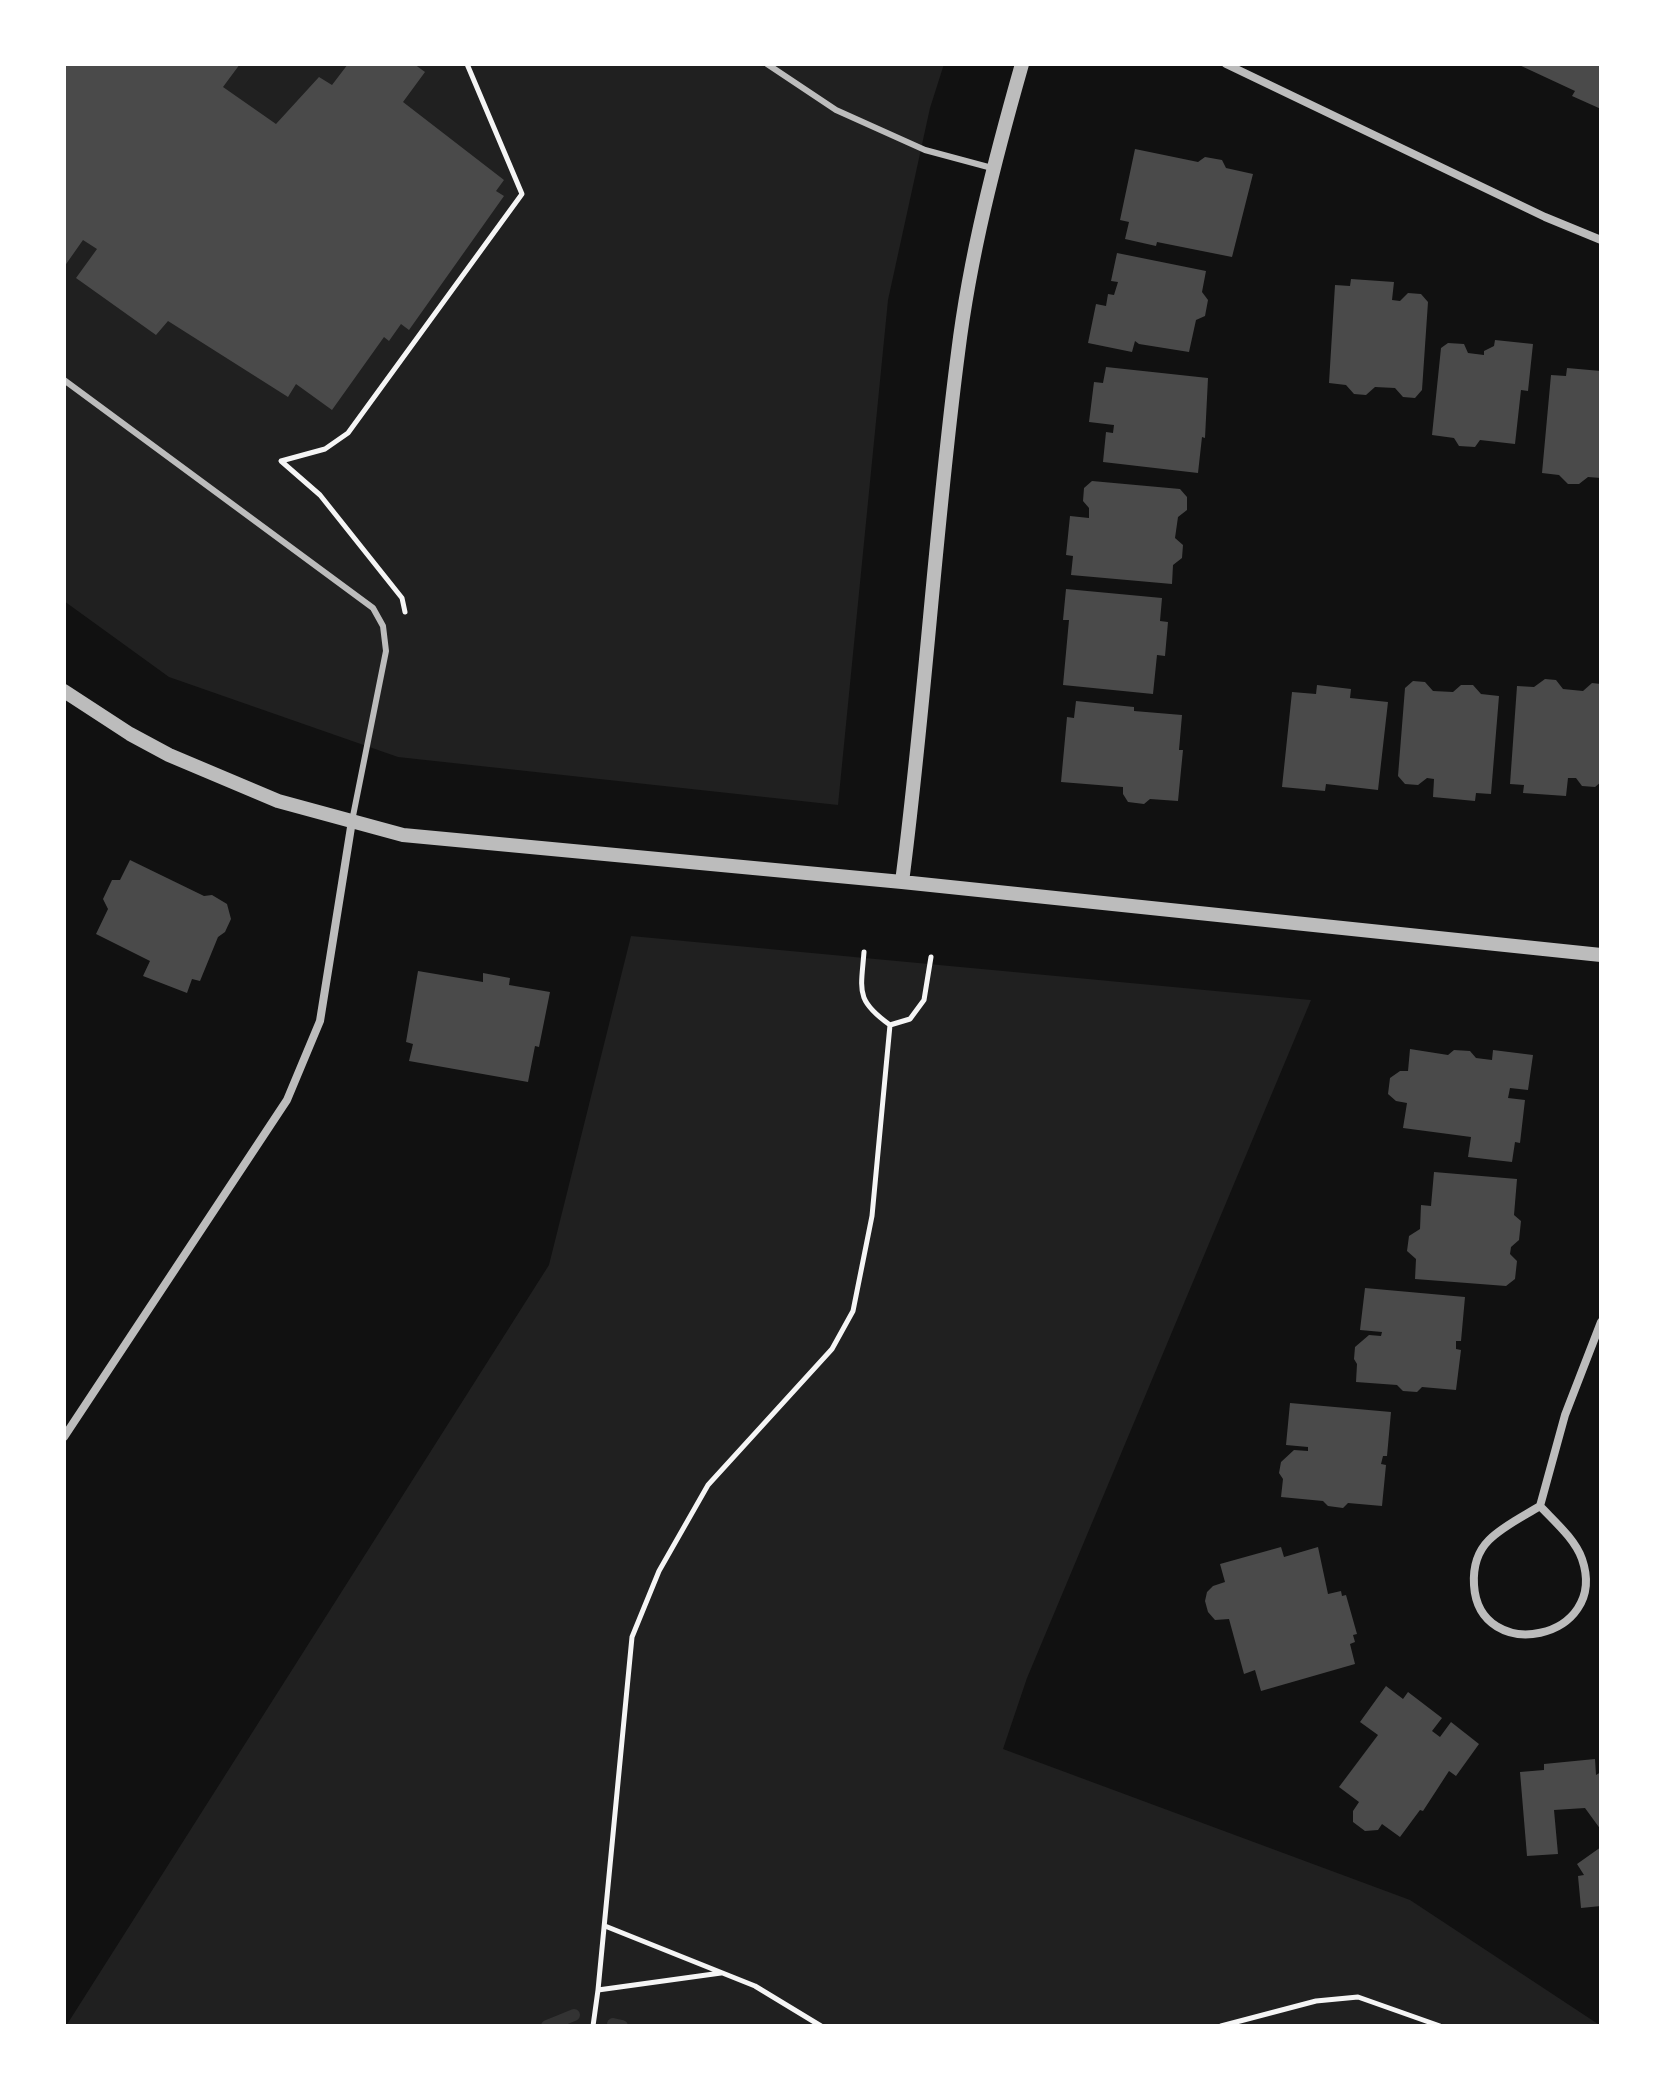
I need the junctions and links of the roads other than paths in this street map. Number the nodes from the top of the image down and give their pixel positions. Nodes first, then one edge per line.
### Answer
1 (767, 64) edge
2 (1022, 64) edge
3 (1226, 64) edge
4 (992, 168) junction
5 (1601, 240) edge
6 (64, 380) edge
7 (64, 691) edge
8 (352, 821) junction
9 (902, 882) junction
10 (1601, 955) edge
11 (1601, 1322) edge
12 (64, 1437) edge
13 (1540, 1506) junction

1 - 4 lane
2 - 4 street
3 - 5 street
4 - 9 street
6 - 8 lane
7 - 8 street
8 - 9 street
8 - 12 street
9 - 10 street
11 - 13 street
13 - 13 street

